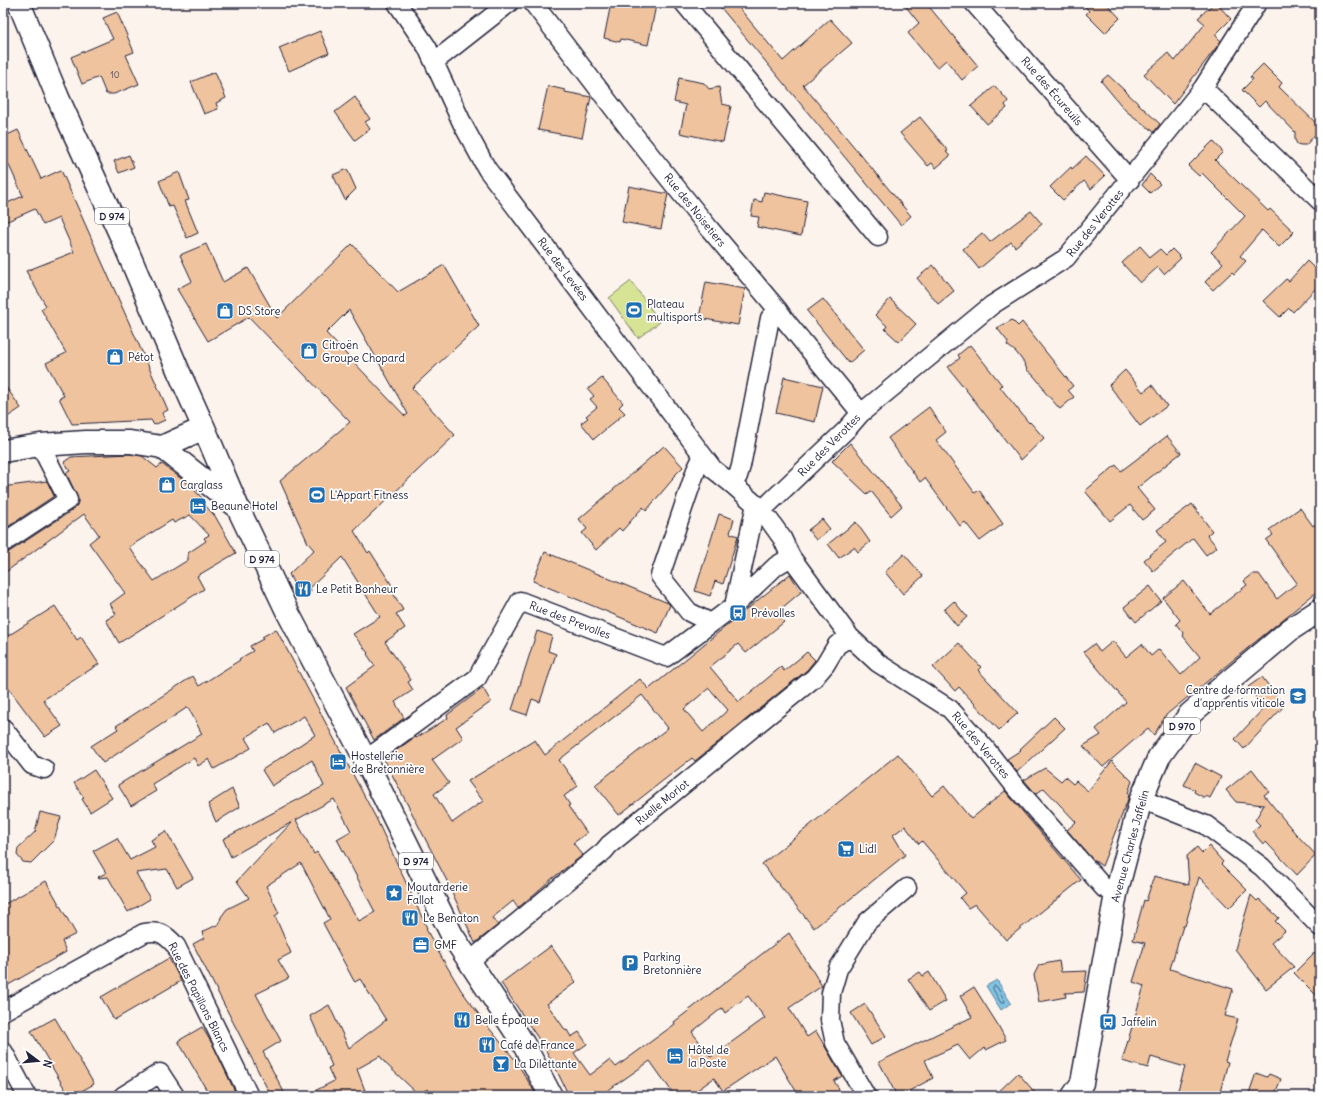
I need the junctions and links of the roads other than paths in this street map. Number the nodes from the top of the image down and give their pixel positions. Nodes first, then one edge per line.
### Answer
1 (19, 3) edge
2 (396, 3) edge
3 (509, 3) edge
4 (533, 3) edge
5 (684, 3) edge
6 (974, 3) edge
7 (1257, 3) edge
8 (434, 62) junction
9 (1203, 88) junction
10 (1130, 180) junction
11 (1320, 201) edge
12 (878, 237) dead end
13 (778, 310) junction
14 (860, 414) junction
15 (204, 428) junction
16 (40, 445) junction
17 (162, 447) junction
18 (3, 451) edge
19 (703, 456) junction
20 (732, 484) junction
21 (759, 507) junction
22 (238, 508) junction
23 (3, 543) edge
24 (791, 557) junction
25 (734, 606) junction
26 (1320, 610) edge
27 (711, 623) junction
28 (850, 637) junction
29 (3, 728) edge
30 (365, 759) junction
31 (44, 769) dead end
32 (1141, 799) junction
33 (907, 888) dead end
34 (1116, 894) junction
35 (1320, 927) edge
36 (469, 962) junction
37 (3, 1011) edge
38 (3, 1051) edge
39 (1080, 1092) edge
40 (27, 1096) edge
41 (123, 1096) edge
42 (175, 1096) edge
43 (249, 1096) edge
44 (551, 1096) edge
45 (866, 1096) edge

1 - 15 main road, D 974
2 - 8 street, Rue des Levées
3 - 8 street
4 - 13 street, Rue des Noisetiers
5 - 12 street
6 - 10 street, Rue des Écureuils
7 - 9 street, Rue des Verottes
8 - 19 street, Rue des Levées
9 - 10 street, Rue des Verottes
9 - 11 street
10 - 14 street, Rue des Verottes
13 - 14 street, Rue des Noisetiers
13 - 20 street
14 - 21 street, Rue des Verottes
15 - 17 main road
15 - 22 main road, D 974
16 - 17 main road
16 - 18 main road
16 - 23 street
17 - 22 main road
19 - 20 street, Rue des Levées
19 - 27 street
20 - 21 street, Rue des Levées
21 - 24 street, Rue des Verottes
21 - 25 street
22 - 30 main road, D 974
24 - 25 street, Rue des Prevolles
24 - 28 street, Rue des Verottes
25 - 27 street, Rue des Prevolles
26 - 32 main road, Avenue Charles Jaffelin / D 970
27 - 30 street, Rue des Prevolles
28 - 34 street, Rue des Verottes
28 - 36 street, Ruelle Morlot
29 - 31 street
30 - 36 main road, D 974
32 - 34 main road, Avenue Charles Jaffelin / D 970
32 - 35 street
33 - 45 street
34 - 39 main road, Avenue Charles Jaffelin / D 970
36 - 44 main road, D 974
37 - 43 street, Rue des Papillons Blancs
38 - 40 street
41 - 42 street

